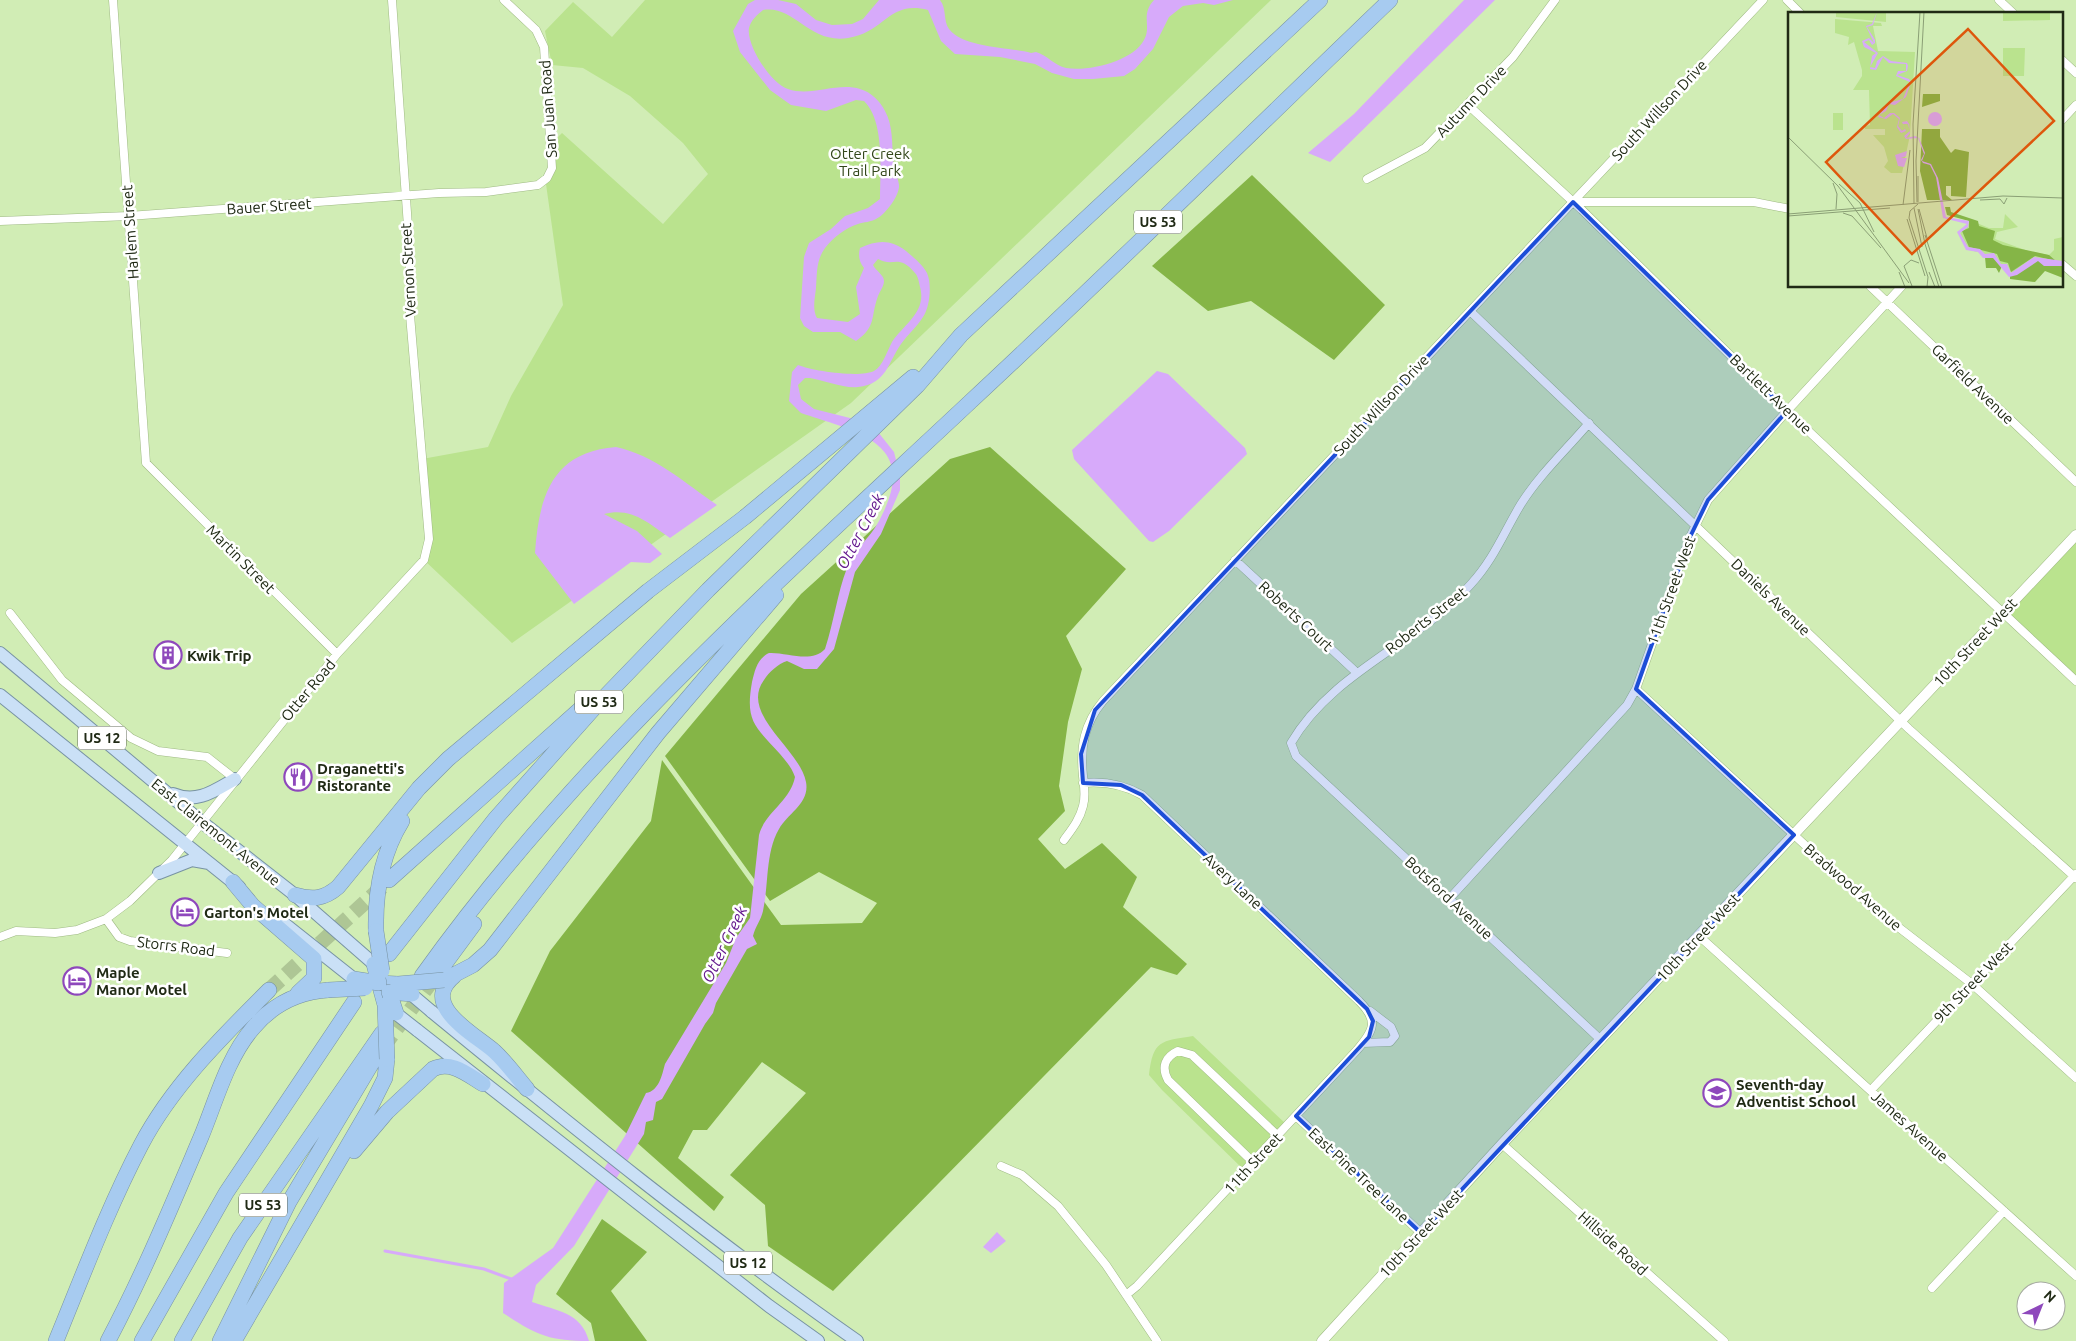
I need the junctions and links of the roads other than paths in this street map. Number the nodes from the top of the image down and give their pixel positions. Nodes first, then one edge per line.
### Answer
1 (113, 0) edge
2 (392, 0) edge
3 (504, 0) edge
4 (1320, 0) edge
5 (1390, 0) edge
6 (1555, 0) edge
7 (1763, 0) edge
8 (1787, 0) edge
9 (1999, 0) edge
10 (1799, 12) edge
11 (2012, 12) edge
12 (2064, 62) edge
13 (2076, 73) edge
14 (1468, 105) junction
15 (2076, 105) edge
16 (2064, 118) edge
17 (1368, 179) dead end
18 (538, 185) joint
19 (404, 196) junction
20 (1573, 202) junction
21 (1788, 209) edge
22 (128, 216) junction
23 (0, 221) edge
24 (2064, 266) edge
25 (2076, 276) edge
26 (1872, 288) edge
27 (1900, 288) edge
28 (1887, 302) junction
29 (1470, 311) junction
30 (915, 381) junction
31 (1787, 411) junction
32 (1589, 424) junction
33 (146, 463) joint
34 (2076, 482) edge
35 (841, 524) junction
36 (1695, 525) junction
37 (2076, 535) edge
38 (429, 539) joint
39 (1235, 560) junction
40 (2003, 612) junction
41 (10, 613) dead end
42 (0, 648) edge
43 (0, 653) edge
44 (337, 654) junction
45 (638, 661) junction
46 (11, 662) junction
47 (1356, 672) junction
48 (2076, 680) edge
49 (1636, 689) junction
50 (0, 695) edge
51 (1901, 721) junction
52 (468, 741) junction
53 (1296, 756) joint
54 (235, 779) junction
55 (1083, 782) junction
56 (163, 789) junction
57 (573, 791) junction
58 (203, 823) junction
59 (1794, 835) junction
60 (1064, 840) dead end
61 (186, 843) junction
62 (211, 864) junction
63 (159, 873) junction
64 (2075, 876) edge
65 (389, 880) tunnel mouth
66 (233, 882) junction
67 (295, 896) junction
68 (1450, 898) junction
69 (106, 919) junction
70 (1699, 936) junction
71 (0, 937) edge
72 (227, 953) dead end
73 (389, 954) dead end
74 (422, 976) tunnel mouth
75 (445, 977) junction
76 (1972, 984) junction
77 (381, 987) junction
78 (269, 990) tunnel mouth
79 (412, 994) joint
80 (296, 995) junction
81 (354, 1002) dead end
82 (1367, 1009) junction
83 (1601, 1040) junction
84 (1363, 1043) junction
85 (384, 1046) junction
86 (2076, 1078) edge
87 (483, 1084) junction
88 (526, 1089) junction
89 (1871, 1090) junction
90 (1296, 1116) junction
91 (1278, 1136) junction
92 (1502, 1144) junction
93 (1254, 1163) junction
94 (1001, 1166) dead end
95 (333, 1174) junction
96 (2004, 1211) junction
97 (1421, 1233) junction
98 (2076, 1276) edge
99 (1932, 1288) dead end
100 (1126, 1295) junction
101 (111, 1337) edge
102 (56, 1341) edge
103 (142, 1341) edge
104 (182, 1341) edge
105 (220, 1341) edge
106 (234, 1341) edge
107 (818, 1341) edge
108 (857, 1341) edge
109 (1157, 1341) edge
110 (1322, 1341) edge
111 (1724, 1341) edge

1 - 22 street, Harlem Street
2 - 19 street, Vernon Street
3 - 18 street, San Juan Road
4 - 30 highway
5 - 35 highway, US 53
6 - 14 street, Autumn Drive
7 - 20 street, South Willson Drive
8 - 10 street
9 - 11 street
12 - 13 street
14 - 17 street, Autumn Drive
14 - 20 street, Bartlett Avenue
15 - 16 street
18 - 19 street, Bauer Street
19 - 22 street, Bauer Street
19 - 38 street, Vernon Street
20 - 21 street
20 - 29 street, South Willson Drive
20 - 31 street, Bartlett Avenue
22 - 23 street, Bauer Street
22 - 33 street, Harlem Street
24 - 25 street
26 - 28 street, Garfield Avenue
27 - 28 street, 11th Street West
28 - 31 street, 11th Street West
28 - 34 street, Garfield Avenue
29 - 32 street, Daniels Avenue
29 - 39 street, South Willson Drive
30 - 45 highway, US 53
30 - 52 highway
31 - 36 street, 11th Street West
31 - 40 street, Bartlett Avenue
32 - 36 street, Daniels Avenue
32 - 47 street, Roberts Street
33 - 44 street, Martin Street
35 - 57 highway, US 53
35 - 75 highway
36 - 49 street, 11th Street West
36 - 51 street, Daniels Avenue
37 - 40 street, 10th Street West
38 - 44 street, Otter Road
39 - 47 street, Roberts Court
39 - 55 street, South Willson Drive
40 - 48 street, Bartlett Avenue
40 - 51 street, 10th Street West
41 - 54 street
42 - 46 main road
43 - 46 main road, East Clairemont Avenue / US 12
44 - 54 street, Otter Road
45 - 65 highway
45 - 73 highway, US 53
46 - 56 main road, East Clairemont Avenue / US 12
47 - 53 street, Roberts Street
49 - 59 street, Bradwood Avenue
49 - 68 street, 11th Street West
50 - 61 main road, East Clairemont Avenue / US 12
51 - 59 street, 10th Street West
51 - 64 street, Daniels Avenue
52 - 67 highway
52 - 77 highway, bridge
53 - 68 street, Botsford Avenue
54 - 56 main road
54 - 58 street, Otter Road
55 - 60 street, South Willson Drive
55 - 82 street, Avery Lane
56 - 58 main road, East Clairemont Avenue / US 12
57 - 74 highway, US 53
57 - 75 highway
58 - 61 street, Otter Road
58 - 67 main road, East Clairemont Avenue / US 12
59 - 70 street, 10th Street West
59 - 76 street, Bradwood Avenue
61 - 62 main road, East Clairemont Avenue / US 12
61 - 63 street
62 - 63 main road
62 - 66 main road, East Clairemont Avenue / US 12
63 - 69 street
64 - 76 street, 9th Street West
66 - 77 main road, East Clairemont Avenue / US 12
66 - 80 highway
67 - 77 main road, East Clairemont Avenue / US 12
68 - 83 street, Botsford Avenue
69 - 71 street
69 - 72 street, Storrs Road
70 - 83 street, 10th Street West
70 - 89 street, James Avenue
75 - 77 highway, bridge
75 - 88 highway
76 - 86 street, Bradwood Avenue
76 - 89 street, 9th Street West
77 - 79 highway, bridge
77 - 80 highway, bridge
77 - 85 highway, bridge
77 - 87 main road, East Clairemont Avenue / US 12, bridge
78 - 102 highway
79 - 88 main road, US 12, bridge
80 - 101 highway
81 - 103 highway, US 53
82 - 84 street, 11th Street
82 - 84 street, Avery Lane
83 - 92 street, 10th Street West
84 - 90 street, 11th Street
85 - 95 highway
85 - 104 highway, US 53
85 - 105 highway
87 - 95 highway
87 - 107 main road, US 12
88 - 108 main road, US 12
89 - 96 street, James Avenue
90 - 91 street, 11th Street
90 - 97 street, East Pine Tree Lane
91 - 93 street, 11th Street
91 - 93 street
92 - 97 street, 10th Street West
92 - 111 street, Hillside Road
93 - 100 street, 11th Street
94 - 100 street
95 - 106 highway
96 - 98 street, James Avenue
96 - 99 street
97 - 110 street, 10th Street West
100 - 109 street

